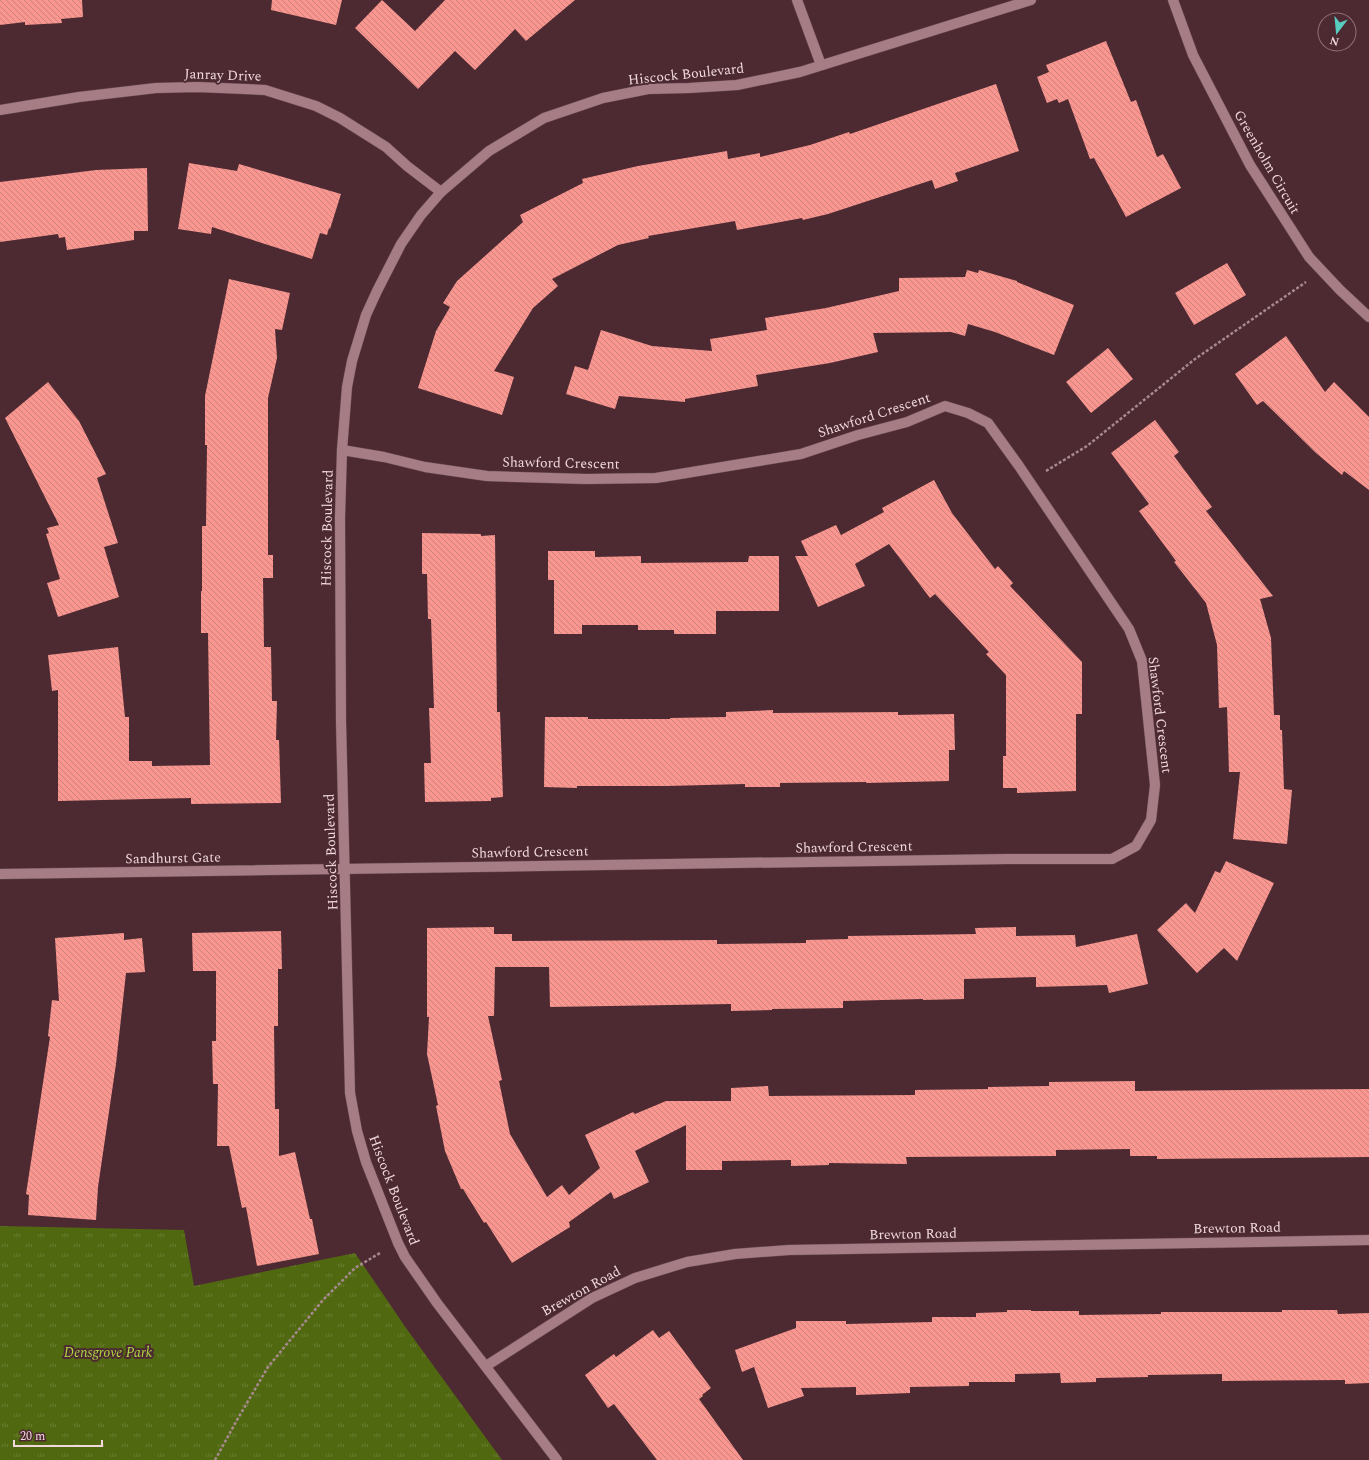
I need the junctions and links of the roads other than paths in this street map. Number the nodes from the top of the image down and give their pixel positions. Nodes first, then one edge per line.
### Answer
1 (797, 0) edge
2 (1031, 0) edge
3 (1172, 0) edge
4 (821, 65) junction
5 (0, 110) edge
6 (441, 192) junction
7 (1369, 317) edge
8 (342, 450) junction
9 (346, 870) junction
10 (0, 874) edge
11 (1369, 1240) edge
12 (486, 1366) junction
13 (557, 1460) edge

1 - 4 street
2 - 4 street, Hiscock Boulevard
3 - 7 street, Greenholm Circuit
4 - 6 street, Hiscock Boulevard
5 - 6 street, Janray Drive
6 - 8 street, Hiscock Boulevard
8 - 9 street, Hiscock Boulevard
8 - 9 street, Shawford Crescent
9 - 10 street, Sandhurst Gate
9 - 12 street, Hiscock Boulevard
11 - 12 street, Brewton Road
12 - 13 street, Hiscock Boulevard

